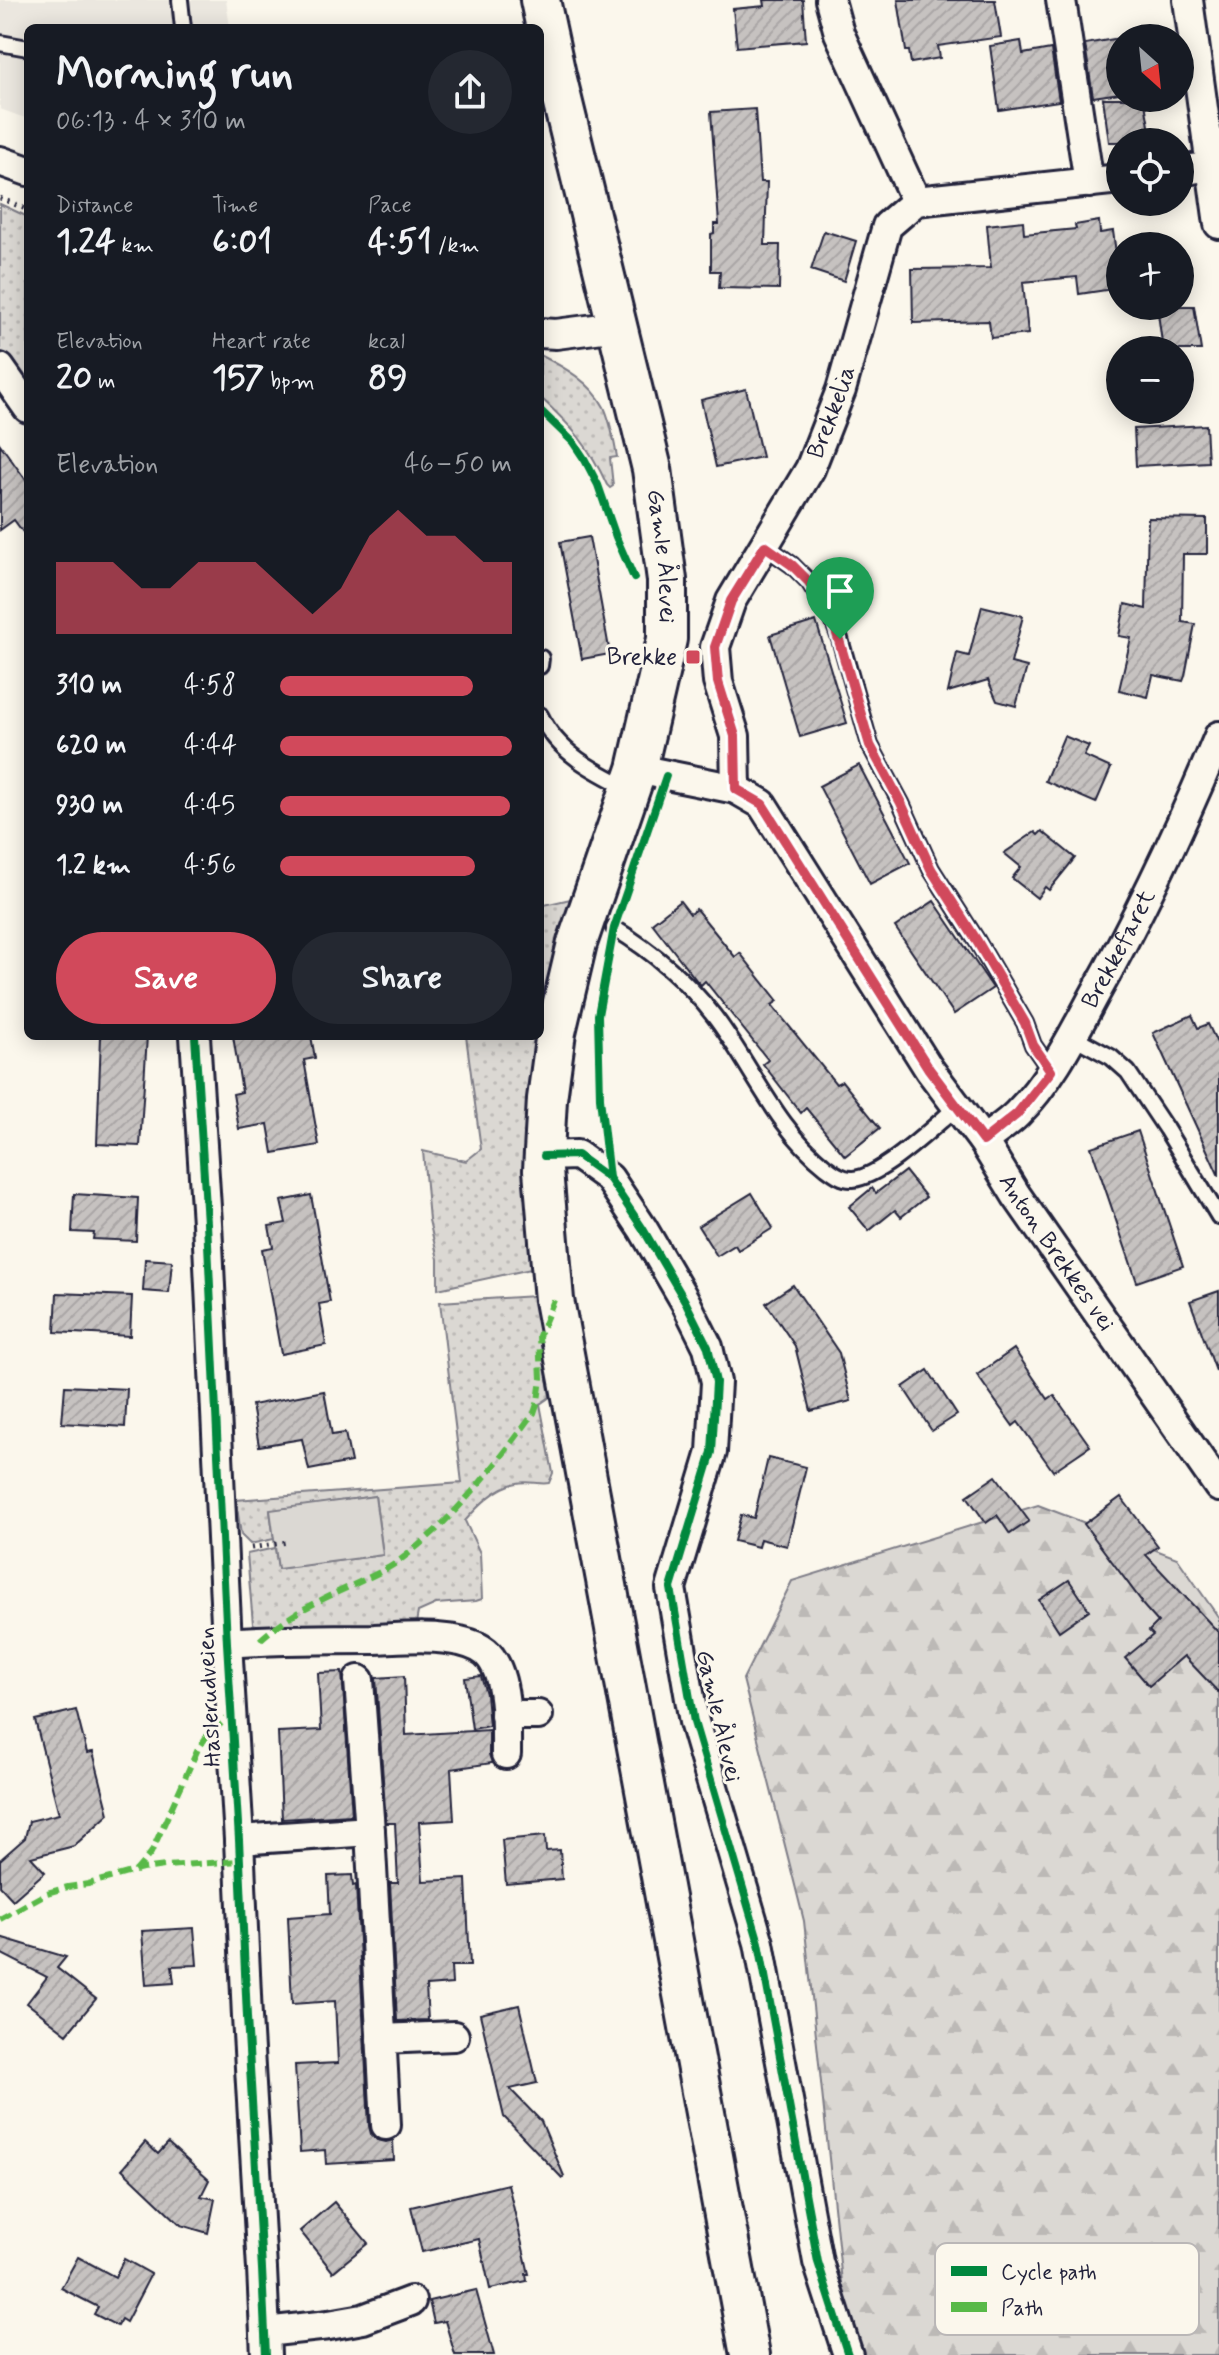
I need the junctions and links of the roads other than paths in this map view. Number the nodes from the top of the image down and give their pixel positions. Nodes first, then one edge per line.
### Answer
1 (180, 0) edge
2 (540, 0) edge
3 (830, 0) edge
4 (1061, 0) edge
5 (1188, 0) edge
6 (183, 24) edge
7 (0, 43) edge
8 (24, 47) edge
9 (1208, 50) edge
10 (0, 161) edge
11 (1211, 166) junction
12 (1194, 169) edge
13 (24, 170) edge
14 (1106, 181) edge
15 (1089, 183) junction
16 (916, 201) junction
17 (1219, 224) edge
18 (618, 326) junction
19 (544, 333) edge
20 (0, 368) edge
21 (24, 402) edge
22 (765, 546) junction
23 (544, 721) edge
24 (1219, 736) edge
25 (634, 779) junction
26 (736, 789) junction
27 (614, 928) dead end
28 (1072, 1036) junction
29 (195, 1040) edge
30 (1051, 1071) junction
31 (957, 1107) junction
32 (983, 1141) junction
33 (544, 1156) junction
34 (1219, 1217) edge
35 (1219, 1487) edge
36 (227, 1643) junction
37 (359, 1680) dead end
38 (505, 1715) junction
39 (538, 1715) dead end
40 (506, 1754) dead end
41 (370, 1831) junction
42 (239, 1840) junction
43 (454, 2036) dead end
44 (381, 2039) junction
45 (386, 2125) dead end
46 (411, 2301) dead end
47 (265, 2344) edge
48 (750, 2355) edge
49 (848, 2355) edge

1 - 6 lane
2 - 18 main road, Gamle Ålevei
3 - 16 street
4 - 15 street
5 - 9 street
7 - 8 lane
9 - 11 street
10 - 13 street
11 - 12 street
11 - 17 street
14 - 15 street
15 - 16 street
16 - 22 street, Brekkelia
18 - 19 street
18 - 25 main road, Gamle Ålevei
20 - 21 street
22 - 26 street, Brekkelia
22 - 30 lane
23 - 25 lane
24 - 28 street, Brekkefaret
25 - 26 street, Anton Brekkes vei
25 - 33 main road, Gamle Ålevei
26 - 31 street, Anton Brekkes vei
27 - 31 lane
28 - 30 street, Brekkefaret
28 - 34 lane
29 - 36 street, Haslerudveien
30 - 32 street, Brekkefaret
31 - 32 street, Anton Brekkes vei
32 - 35 street, Anton Brekkes vei
33 - 48 main road, Gamle Ålevei
33 - 49 street, Gamle Ålevei
36 - 38 street
36 - 42 street, Haslerudveien
37 - 41 street
38 - 39 street
38 - 40 street
41 - 42 street
41 - 44 street
42 - 47 street, Haslerudveien
43 - 44 street
44 - 45 street
46 - 47 street, Haslerudveien

